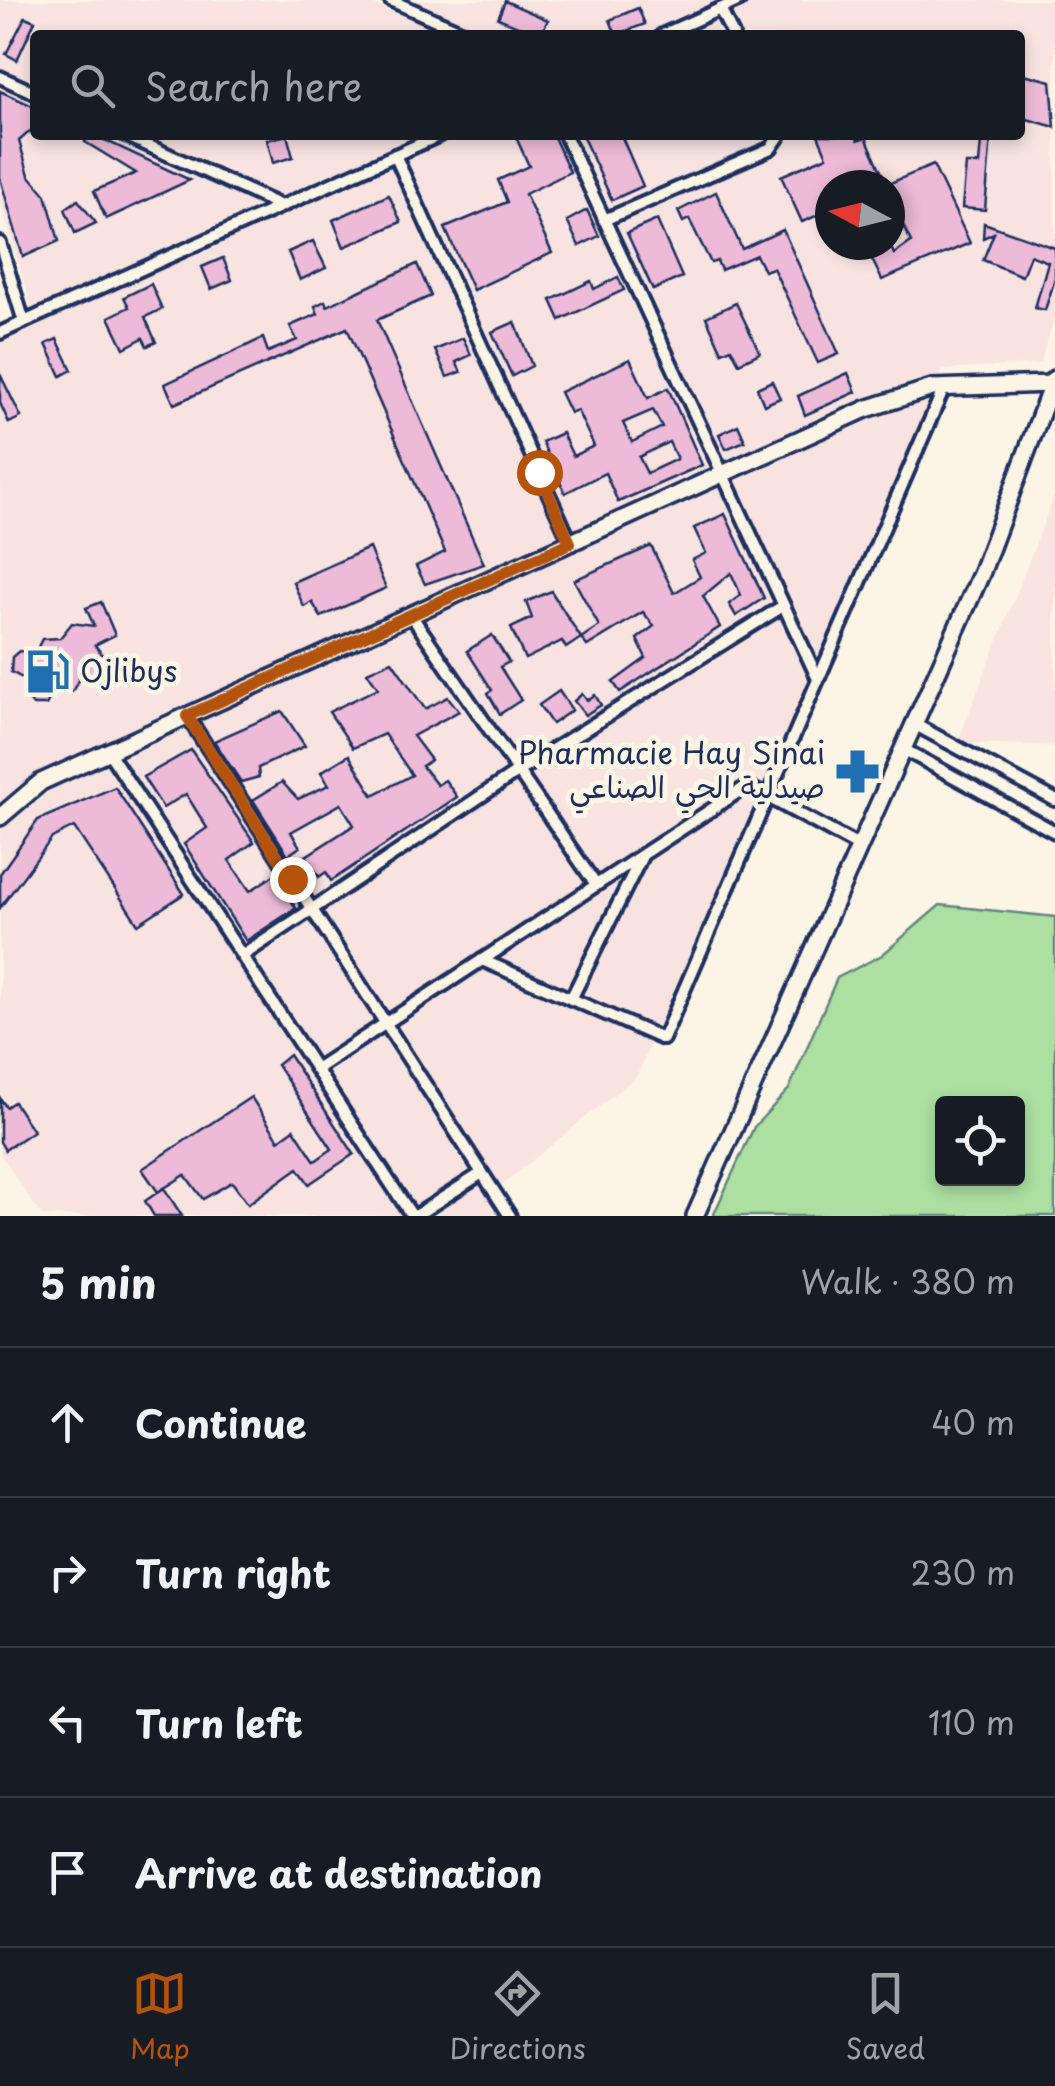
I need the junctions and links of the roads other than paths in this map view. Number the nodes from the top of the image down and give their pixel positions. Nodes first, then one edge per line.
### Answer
1 (390, 0) edge
2 (740, 0) edge
3 (720, 9) junction
4 (459, 30) edge
5 (673, 30) edge
6 (730, 30) edge
7 (0, 77) edge
8 (30, 92) edge
9 (136, 140) edge
10 (429, 140) edge
11 (567, 140) edge
12 (777, 140) edge
13 (395, 155) junction
14 (281, 206) junction
15 (604, 220) junction
16 (0, 243) edge
17 (24, 322) junction
18 (0, 333) edge
19 (1054, 381) edge
20 (944, 388) junction
21 (722, 474) junction
22 (570, 543) junction
23 (783, 606) junction
24 (411, 615) junction
25 (818, 680) junction
26 (187, 716) junction
27 (914, 724) junction
28 (903, 749) junction
29 (108, 751) junction
30 (517, 772) junction
31 (768, 796) junction
32 (1055, 800) edge
33 (0, 817) edge
34 (1055, 832) edge
35 (860, 847) junction
36 (642, 855) junction
37 (596, 885) junction
38 (314, 912) junction
39 (242, 956) junction
40 (482, 960) junction
41 (571, 999) junction
42 (385, 1023) junction
43 (316, 1069) junction
44 (482, 1172) junction
45 (413, 1216) edge
46 (510, 1216) edge
47 (695, 1216) edge

1 - 4 street
2 - 3 street
3 - 5 street
3 - 6 street
7 - 8 street
9 - 14 street
10 - 13 street
11 - 15 street
12 - 15 street
13 - 14 street
13 - 22 street
14 - 17 street
15 - 21 street
16 - 17 street
17 - 18 street
19 - 20 street
19 - 27 street
20 - 21 street
20 - 25 street
21 - 22 street
21 - 23 street
22 - 24 street
23 - 25 street
23 - 30 street
24 - 26 street
24 - 30 street
25 - 31 street
26 - 29 street
26 - 38 street
27 - 28 street
27 - 32 street
28 - 34 street
28 - 35 street
29 - 33 street
29 - 39 street
30 - 37 street
30 - 38 street
31 - 35 street
31 - 36 street
31 - 41 street
35 - 47 street
36 - 37 street
36 - 41 street
37 - 40 street
38 - 39 street
38 - 42 street
39 - 43 street
40 - 41 street
40 - 42 street
42 - 43 street
42 - 44 street
43 - 45 street
44 - 45 street
44 - 46 street

